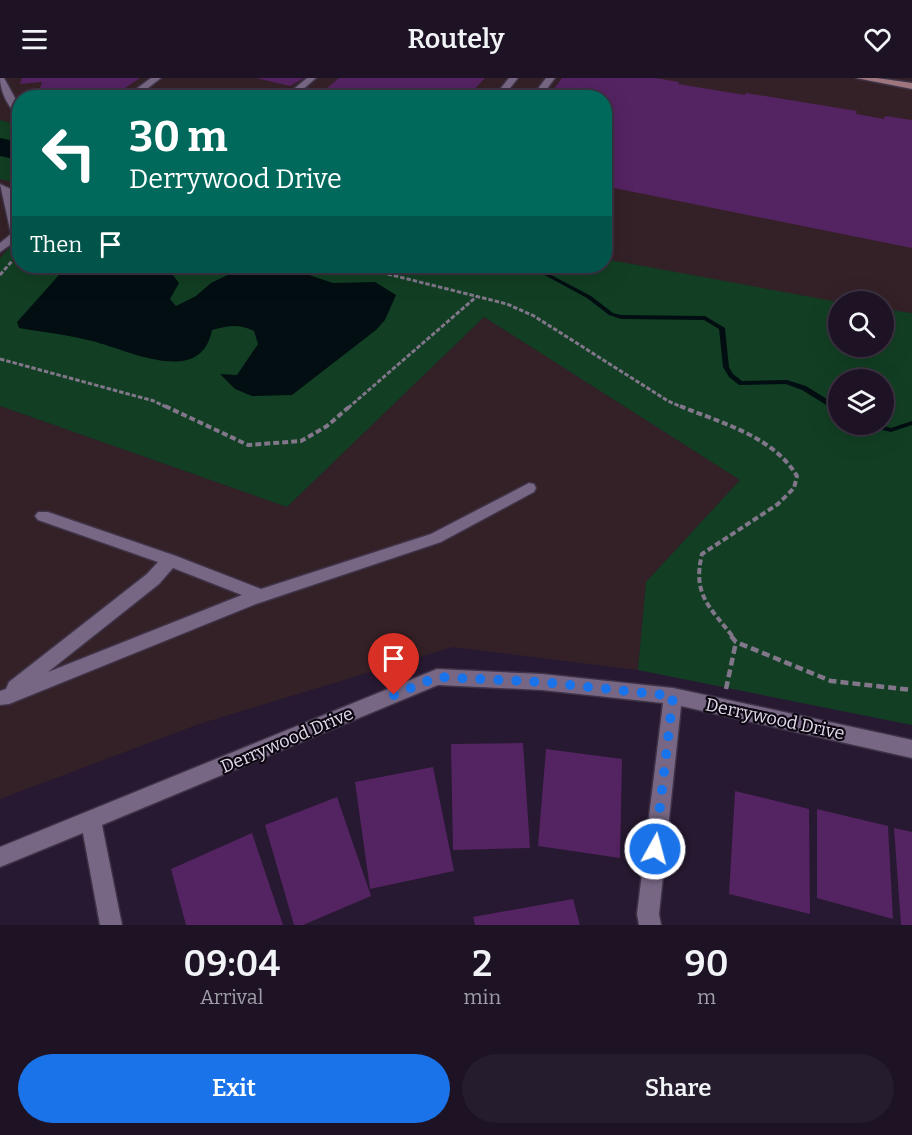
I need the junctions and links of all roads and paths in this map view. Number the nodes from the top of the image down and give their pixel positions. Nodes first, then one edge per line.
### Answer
1 (0, 78) edge
2 (157, 78) edge
3 (312, 78) edge
4 (514, 78) edge
5 (551, 78) edge
6 (860, 78) edge
7 (912, 86) edge
8 (140, 90) edge
9 (297, 90) edge
10 (504, 90) edge
11 (541, 90) edge
12 (12, 101) edge
13 (0, 187) edge
14 (12, 212) edge
15 (12, 238) edge
16 (0, 249) edge
17 (384, 273) edge
18 (476, 296) junction
19 (0, 359) edge
20 (529, 488) dead end
21 (42, 516) dead end
22 (170, 560) junction
23 (261, 596) junction
24 (736, 642) junction
25 (912, 690) edge
26 (725, 692) dead end
27 (673, 696) junction
28 (1, 699) edge
29 (912, 749) edge
30 (91, 821) junction
31 (0, 857) edge
32 (111, 925) edge
33 (650, 925) edge

1 - 12 street
2 - 8 street
3 - 9 street
4 - 10 street
5 - 11 street
6 - 7 street
13 - 14 street
15 - 16 street
17 - 18 path
18 - 19 path
18 - 24 path
20 - 23 street
21 - 22 street
22 - 23 street
22 - 28 street
23 - 28 street
24 - 25 path
24 - 26 path
27 - 29 street, Derrywood Drive
27 - 30 street, Derrywood Drive
27 - 33 street
30 - 31 street, Derrywood Drive
30 - 32 street

